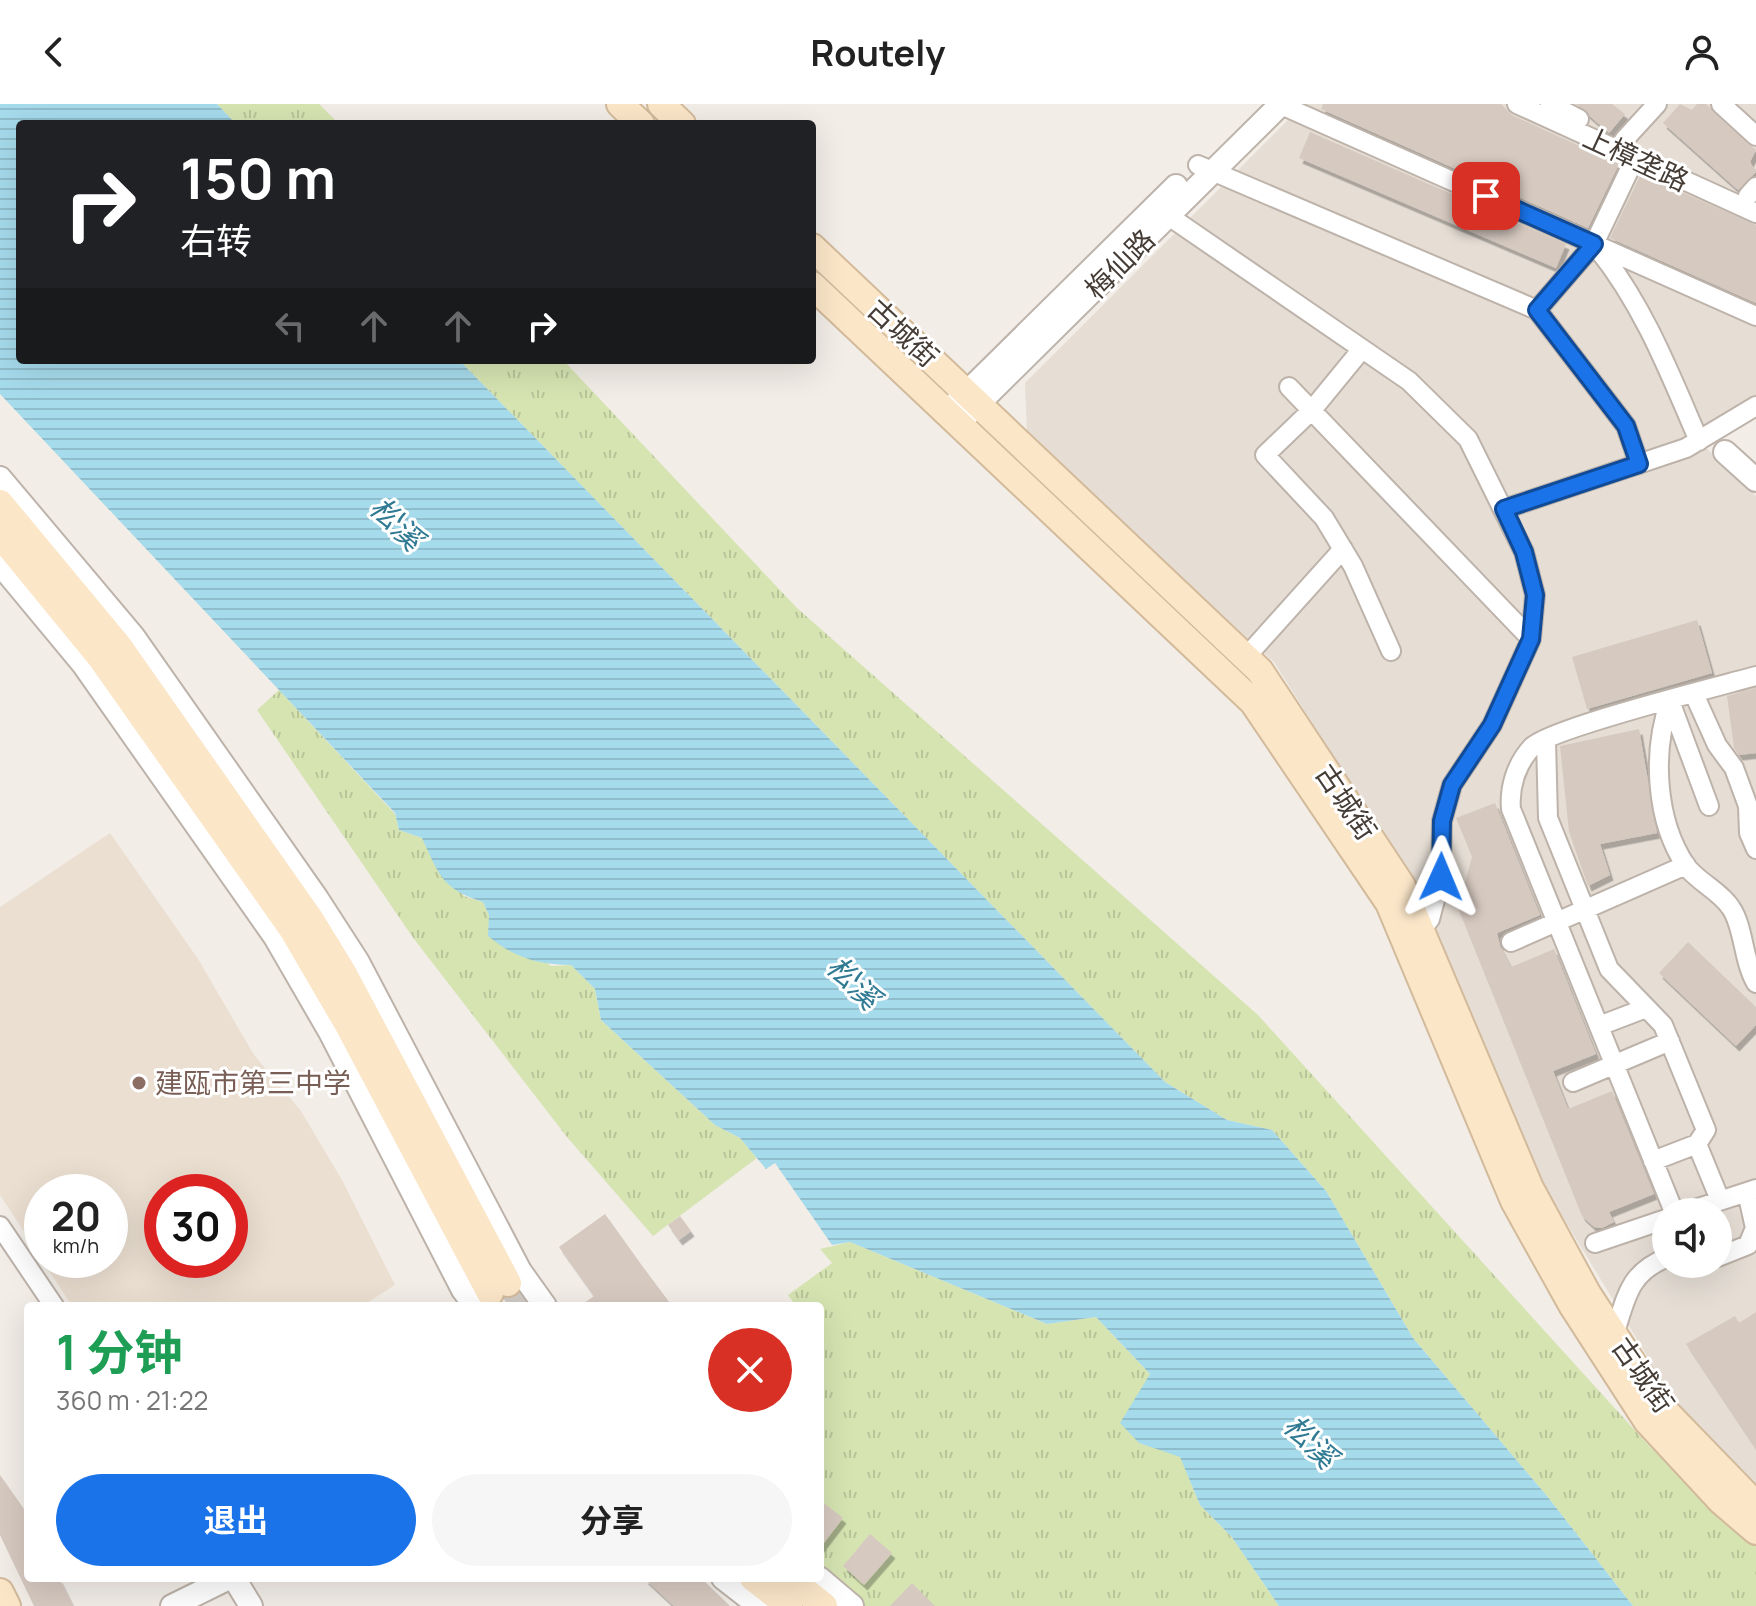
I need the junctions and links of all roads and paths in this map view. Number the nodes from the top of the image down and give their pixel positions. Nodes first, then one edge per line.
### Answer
1 (620, 104) edge
2 (661, 104) edge
3 (1260, 104) edge
4 (1280, 104) edge
5 (1517, 104) edge
6 (1550, 104) edge
7 (1657, 104) edge
8 (1721, 104) edge
9 (637, 120) edge
10 (678, 120) edge
11 (1756, 136) edge
12 (1624, 140) junction
13 (1635, 158) junction
14 (1205, 168) junction
15 (1754, 199) edge
16 (1162, 211) junction
17 (1594, 244) junction
18 (816, 251) edge
19 (816, 289) edge
20 (1537, 310) junction
21 (1756, 316) edge
22 (1362, 349) junction
23 (1289, 387) dead end
24 (972, 398) junction
25 (1756, 406) edge
26 (1312, 410) junction
27 (952, 418) junction
28 (1699, 441) junction
29 (1639, 464) junction
30 (1756, 466) edge
31 (0, 478) edge
32 (1756, 480) edge
33 (0, 503) edge
34 (1504, 509) junction
35 (0, 535) edge
36 (1343, 549) junction
37 (0, 564) edge
38 (1531, 639) junction
39 (1391, 651) dead end
40 (1246, 657) junction
41 (1756, 676) edge
42 (1694, 694) junction
43 (1670, 701) junction
44 (1546, 741) junction
45 (1709, 806) dead end
46 (1548, 818) junction
47 (1520, 829) junction
48 (1756, 849) edge
49 (1686, 865) junction
50 (1584, 910) junction
51 (1557, 922) junction
52 (1421, 930) junction
53 (1511, 942) dead end
54 (1756, 983) edge
55 (1646, 1008) junction
56 (1599, 1026) junction
57 (1670, 1041) junction
58 (1614, 1064) junction
59 (1573, 1082) dead end
60 (1697, 1144) junction
61 (1653, 1161) junction
62 (1752, 1190) edge
63 (1668, 1198) edge
64 (1719, 1198) edge
65 (1726, 1198) edge
66 (1652, 1224) edge
67 (0, 1226) edge
68 (1595, 1243) dead end
69 (1732, 1251) edge
70 (1652, 1265) edge
71 (491, 1294) edge
72 (51, 1302) edge
73 (542, 1302) edge
74 (1614, 1335) junction
75 (1756, 1505) edge
76 (1756, 1531) edge
77 (232, 1582) edge
78 (233, 1582) edge
79 (235, 1582) edge
80 (728, 1582) edge
81 (758, 1582) edge
82 (794, 1582) edge
83 (824, 1582) edge
84 (0, 1592) edge
85 (7, 1606) edge
86 (172, 1606) edge
87 (199, 1606) edge
88 (251, 1606) edge
89 (759, 1606) edge
90 (789, 1606) edge
91 (824, 1606) edge
92 (852, 1606) edge

1 - 9 main road
2 - 10 main road
3 - 14 street, 梅仙路
4 - 14 street, 梅仙路
4 - 17 street
5 - 13 street, 上樟垄路
6 - 12 street
7 - 12 street
8 - 11 street
12 - 15 street
13 - 15 street, 上樟垄路
13 - 17 street
14 - 16 street, 梅仙路
14 - 20 street
16 - 22 street
16 - 24 street, 梅仙路
17 - 20 street
17 - 21 street
17 - 28 street
18 - 24 main road, 古城街
19 - 27 main road, 古城街
20 - 29 street
22 - 26 street
22 - 34 street
23 - 26 street
24 - 27 street, 梅仙路
24 - 40 main road, 古城街
25 - 28 street
26 - 36 street
26 - 38 street
27 - 76 main road, 古城街
28 - 29 street
29 - 34 street
30 - 32 street
31 - 73 street
33 - 71 main road
34 - 38 street
35 - 71 main road
36 - 39 street
36 - 40 street
37 - 71 street
38 - 52 street
40 - 52 main road, 古城街
41 - 42 street
42 - 43 street
42 - 48 street
43 - 44 street
43 - 45 street
43 - 49 street
44 - 46 street
44 - 47 street
46 - 47 street
46 - 50 street
47 - 51 street
49 - 50 street
49 - 54 street
50 - 51 street
50 - 55 street
51 - 53 street
51 - 56 street
52 - 74 main road, 古城街
55 - 56 street
55 - 57 street
56 - 58 street
57 - 58 street
57 - 60 street
58 - 59 street
58 - 61 street
60 - 61 street
60 - 64 street
61 - 63 street
62 - 65 street
62 - 69 street
66 - 68 street
67 - 72 street
70 - 74 street
74 - 75 main road, 古城街
77 - 86 street
78 - 87 street
79 - 88 street
80 - 89 street
81 - 90 main road
82 - 91 main road
83 - 92 street
84 - 85 main road

